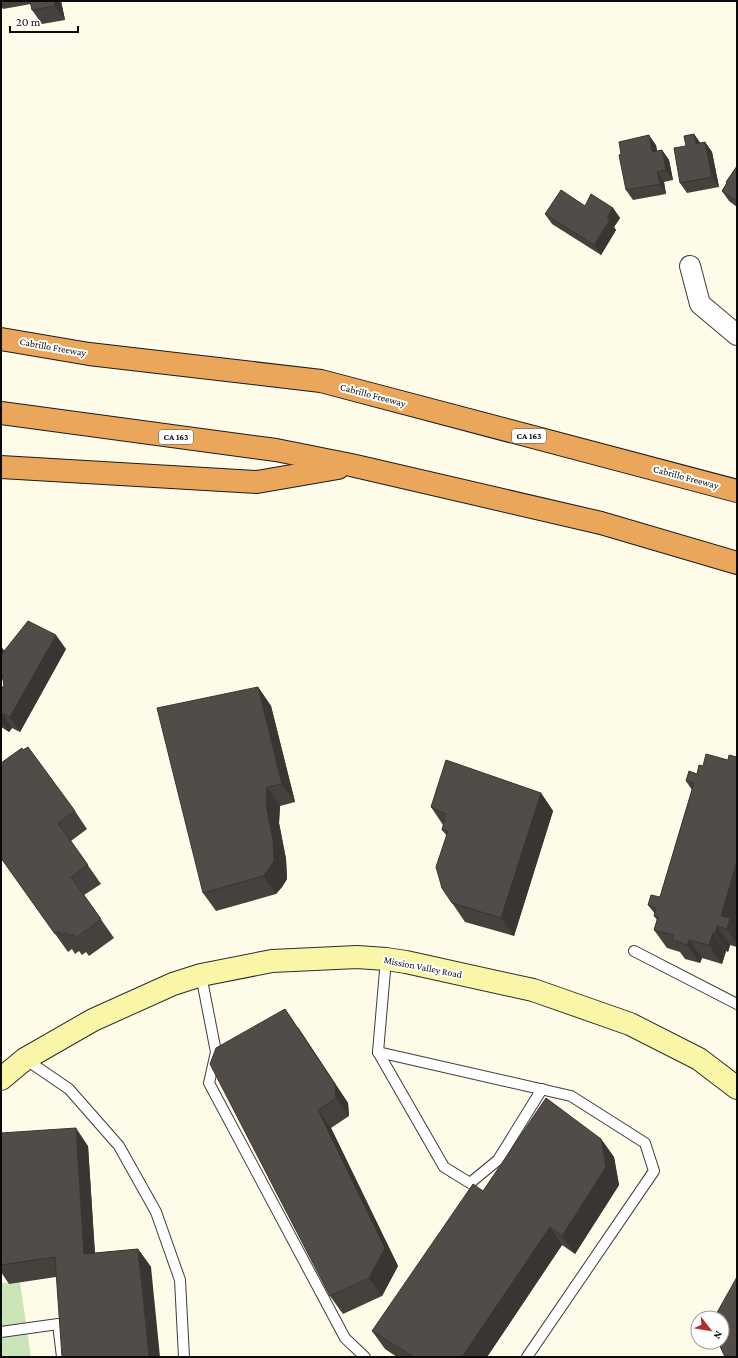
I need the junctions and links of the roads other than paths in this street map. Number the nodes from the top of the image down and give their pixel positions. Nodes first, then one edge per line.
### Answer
1 (690, 266) dead end
2 (737, 335) edge
3 (1, 339) edge
4 (1, 413) edge
5 (351, 465) junction
6 (1, 467) edge
7 (737, 491) edge
8 (737, 563) edge
9 (634, 951) dead end
10 (386, 959) junction
11 (202, 976) junction
12 (737, 1004) edge
13 (378, 1052) junction
14 (25, 1059) junction
15 (1, 1079) edge
16 (737, 1088) edge
17 (542, 1089) junction
18 (1, 1332) edge
19 (62, 1357) edge
20 (184, 1357) edge
21 (365, 1357) edge
22 (527, 1357) edge

1 - 2 street
3 - 7 highway, Cabrillo Freeway / CA 163
4 - 5 highway, CA 163
5 - 6 highway
5 - 8 highway, CA 163
9 - 12 lane
10 - 11 street, Mission Valley Road
10 - 13 lane
10 - 16 street, Mission Valley Road
11 - 14 street, Mission Valley Road
11 - 21 lane
13 - 17 lane
13 - 17 lane
14 - 15 street, Mission Valley Road
14 - 20 lane
17 - 22 lane
18 - 19 lane

